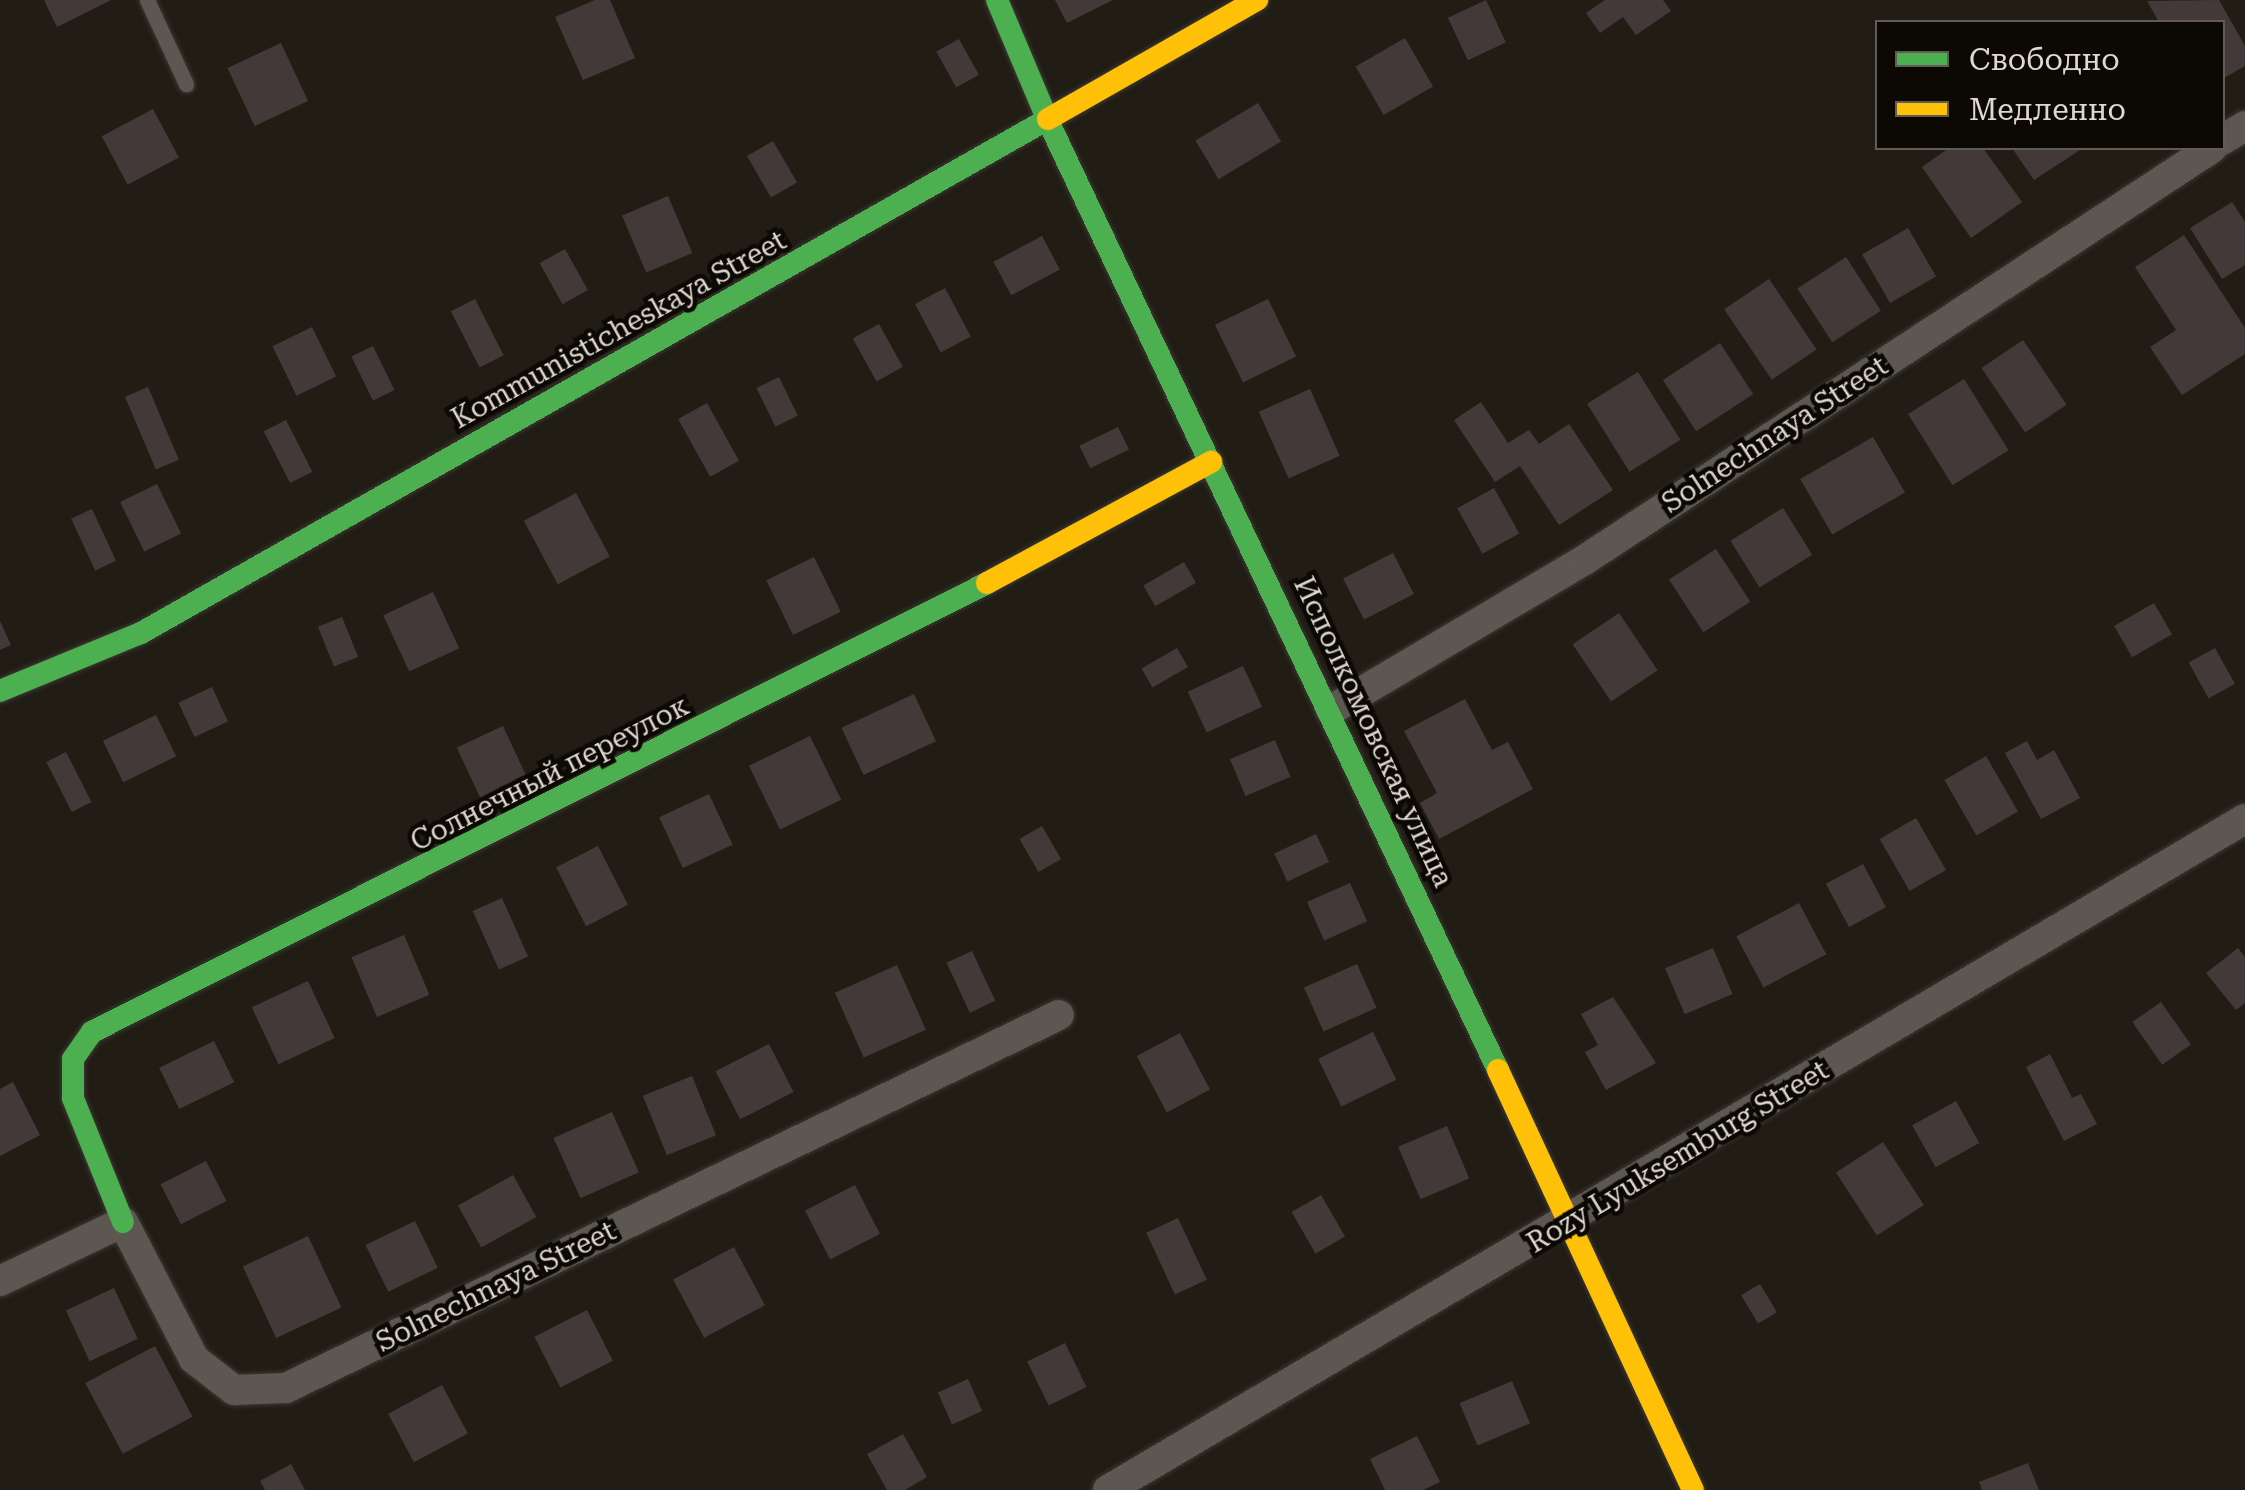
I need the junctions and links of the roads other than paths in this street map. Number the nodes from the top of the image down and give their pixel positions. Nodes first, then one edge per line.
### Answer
1 (148, 0) edge
2 (997, 0) edge
3 (1257, 0) edge
4 (186, 84) dead end
5 (1049, 123) junction
6 (2209, 150) edge
7 (1212, 462) junction
8 (0, 691) edge
9 (1332, 710) junction
10 (2245, 819) edge
11 (1060, 1015) dead end
12 (122, 1222) junction
13 (1568, 1223) junction
14 (0, 1281) edge
15 (1108, 1490) edge
16 (1693, 1490) edge

1 - 4 lane
2 - 5 street, Исполкомовская улица
3 - 5 street, Kommunisticheskaya Street
5 - 7 street, Исполкомовская улица
5 - 8 street, Kommunisticheskaya Street
6 - 9 street, Solnechnaya Street
7 - 9 street, Исполкомовская улица
7 - 12 street, Солнечный переулок
9 - 13 street, Исполкомовская улица
10 - 13 street, Rozy Lyuksemburg Street
11 - 12 street, Solnechnaya Street
12 - 14 street
13 - 15 street, Rozy Lyuksemburg Street
13 - 16 street, Исполкомовская улица

